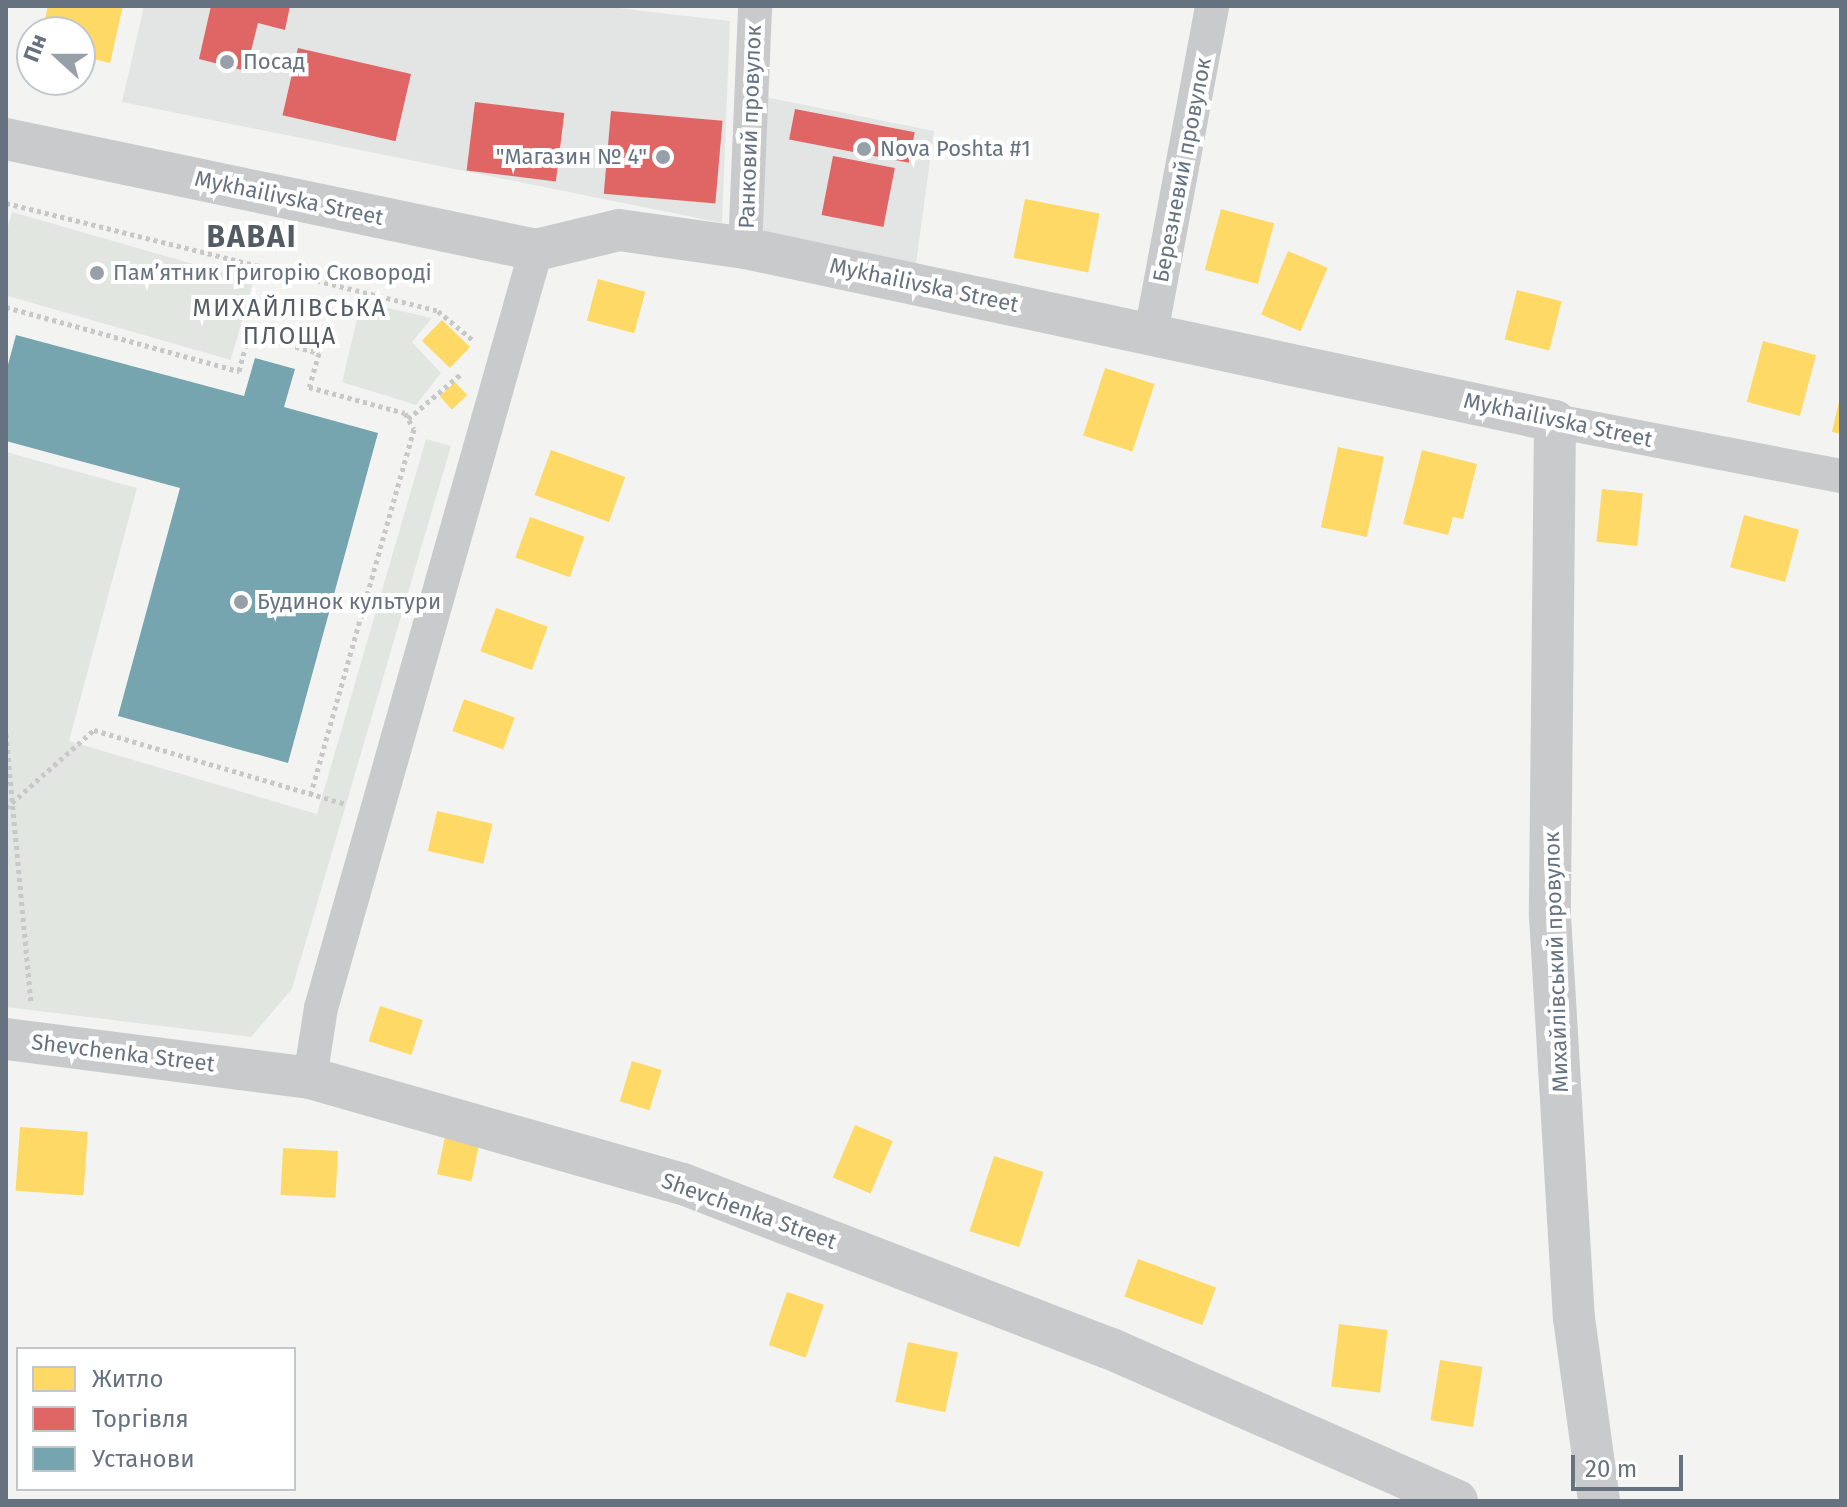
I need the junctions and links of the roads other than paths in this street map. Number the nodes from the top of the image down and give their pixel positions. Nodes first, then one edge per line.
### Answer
1 (755, 6) edge
2 (1212, 6) edge
3 (6, 139) edge
4 (745, 248) junction
5 (536, 250) junction
6 (1151, 333) junction
7 (1555, 421) junction
8 (1841, 476) edge
9 (6, 1039) edge
10 (310, 1078) junction
11 (1457, 1501) edge
12 (1599, 1501) edge

1 - 4 street, Ранковий провулок
2 - 6 street, Березневий провулок
3 - 5 street, Mykhailivska Street
4 - 5 street, Mykhailivska Street
4 - 6 street, Mykhailivska Street
5 - 10 street
6 - 7 street, Mykhailivska Street
7 - 8 street, Mykhailivska Street
7 - 12 street, Михайлівський провулок
9 - 10 street, Shevchenka Street
10 - 11 street, Shevchenka Street

